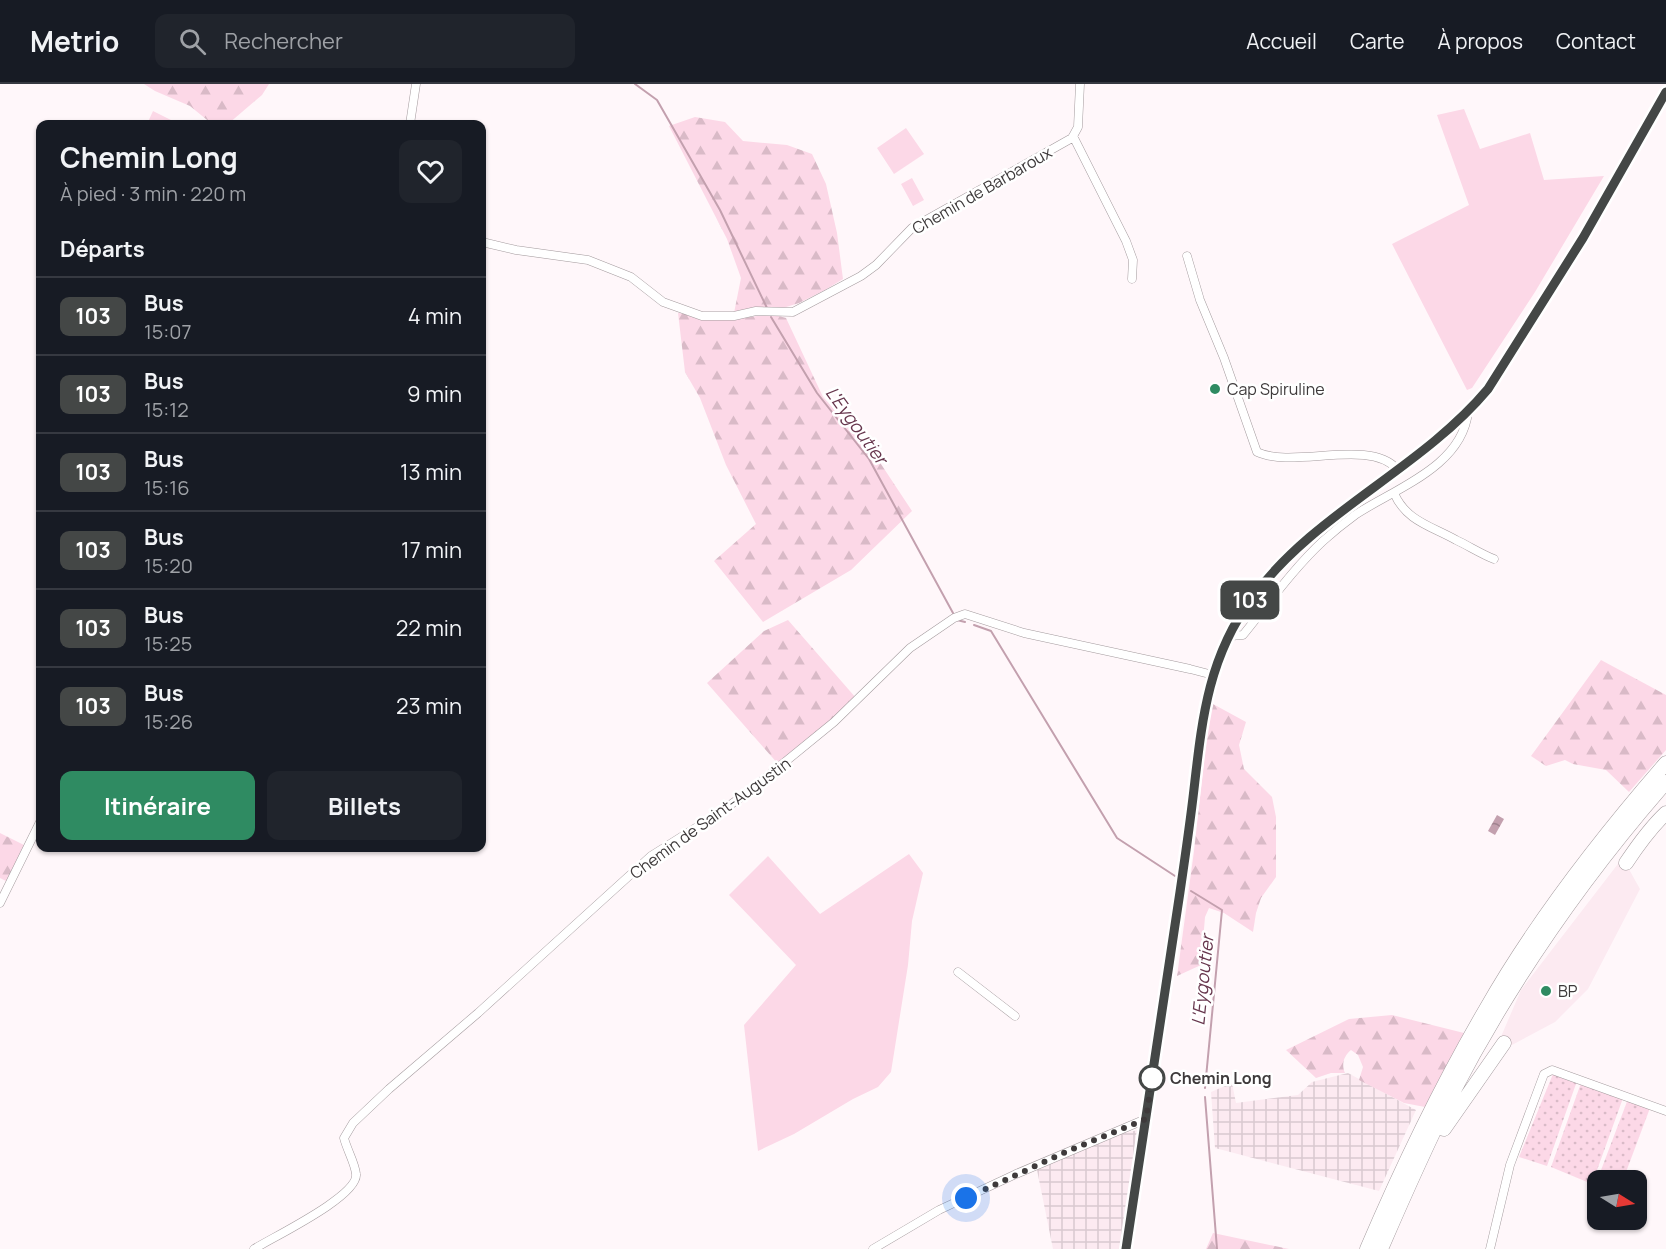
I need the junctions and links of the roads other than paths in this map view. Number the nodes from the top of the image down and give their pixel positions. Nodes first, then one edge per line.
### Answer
1 (417, 84) edge
2 (1080, 84) edge
3 (1666, 92) edge
4 (1666, 100) edge
5 (411, 120) edge
6 (1645, 132) junction
7 (1073, 136) junction
8 (486, 243) edge
9 (1187, 256) dead end
10 (1132, 279) dead end
11 (1468, 412) junction
12 (1397, 469) junction
13 (1394, 493) junction
14 (1494, 560) dead end
15 (1230, 636) junction
16 (1213, 675) junction
17 (1666, 763) edge
18 (1666, 782) edge
19 (1666, 813) edge
20 (36, 830) edge
21 (1626, 864) dead end
22 (0, 879) edge
23 (9, 885) junction
24 (0, 903) edge
25 (958, 972) dead end
26 (1015, 1016) dead end
27 (1504, 1043) dead end
28 (1666, 1111) edge
29 (1146, 1119) junction
30 (1391, 1226) junction
31 (254, 1249) edge
32 (873, 1249) edge
33 (1126, 1249) edge
34 (1367, 1249) edge
35 (1381, 1249) edge
36 (1490, 1249) edge

1 - 5 street
2 - 7 street
3 - 6 main road
4 - 6 main road
6 - 11 main road
7 - 8 street, Chemin de Barbaroux
7 - 10 street
9 - 12 street
11 - 12 main road
11 - 13 street
12 - 15 main road
13 - 14 street
13 - 15 street
15 - 16 main road
16 - 29 main road
16 - 31 street, Chemin de Saint-Augustin
17 - 34 highway
18 - 30 highway
19 - 21 highway
20 - 23 street
22 - 23 street
23 - 24 street
25 - 26 street
27 - 30 highway
28 - 36 street
29 - 32 street
29 - 33 main road
30 - 35 highway

